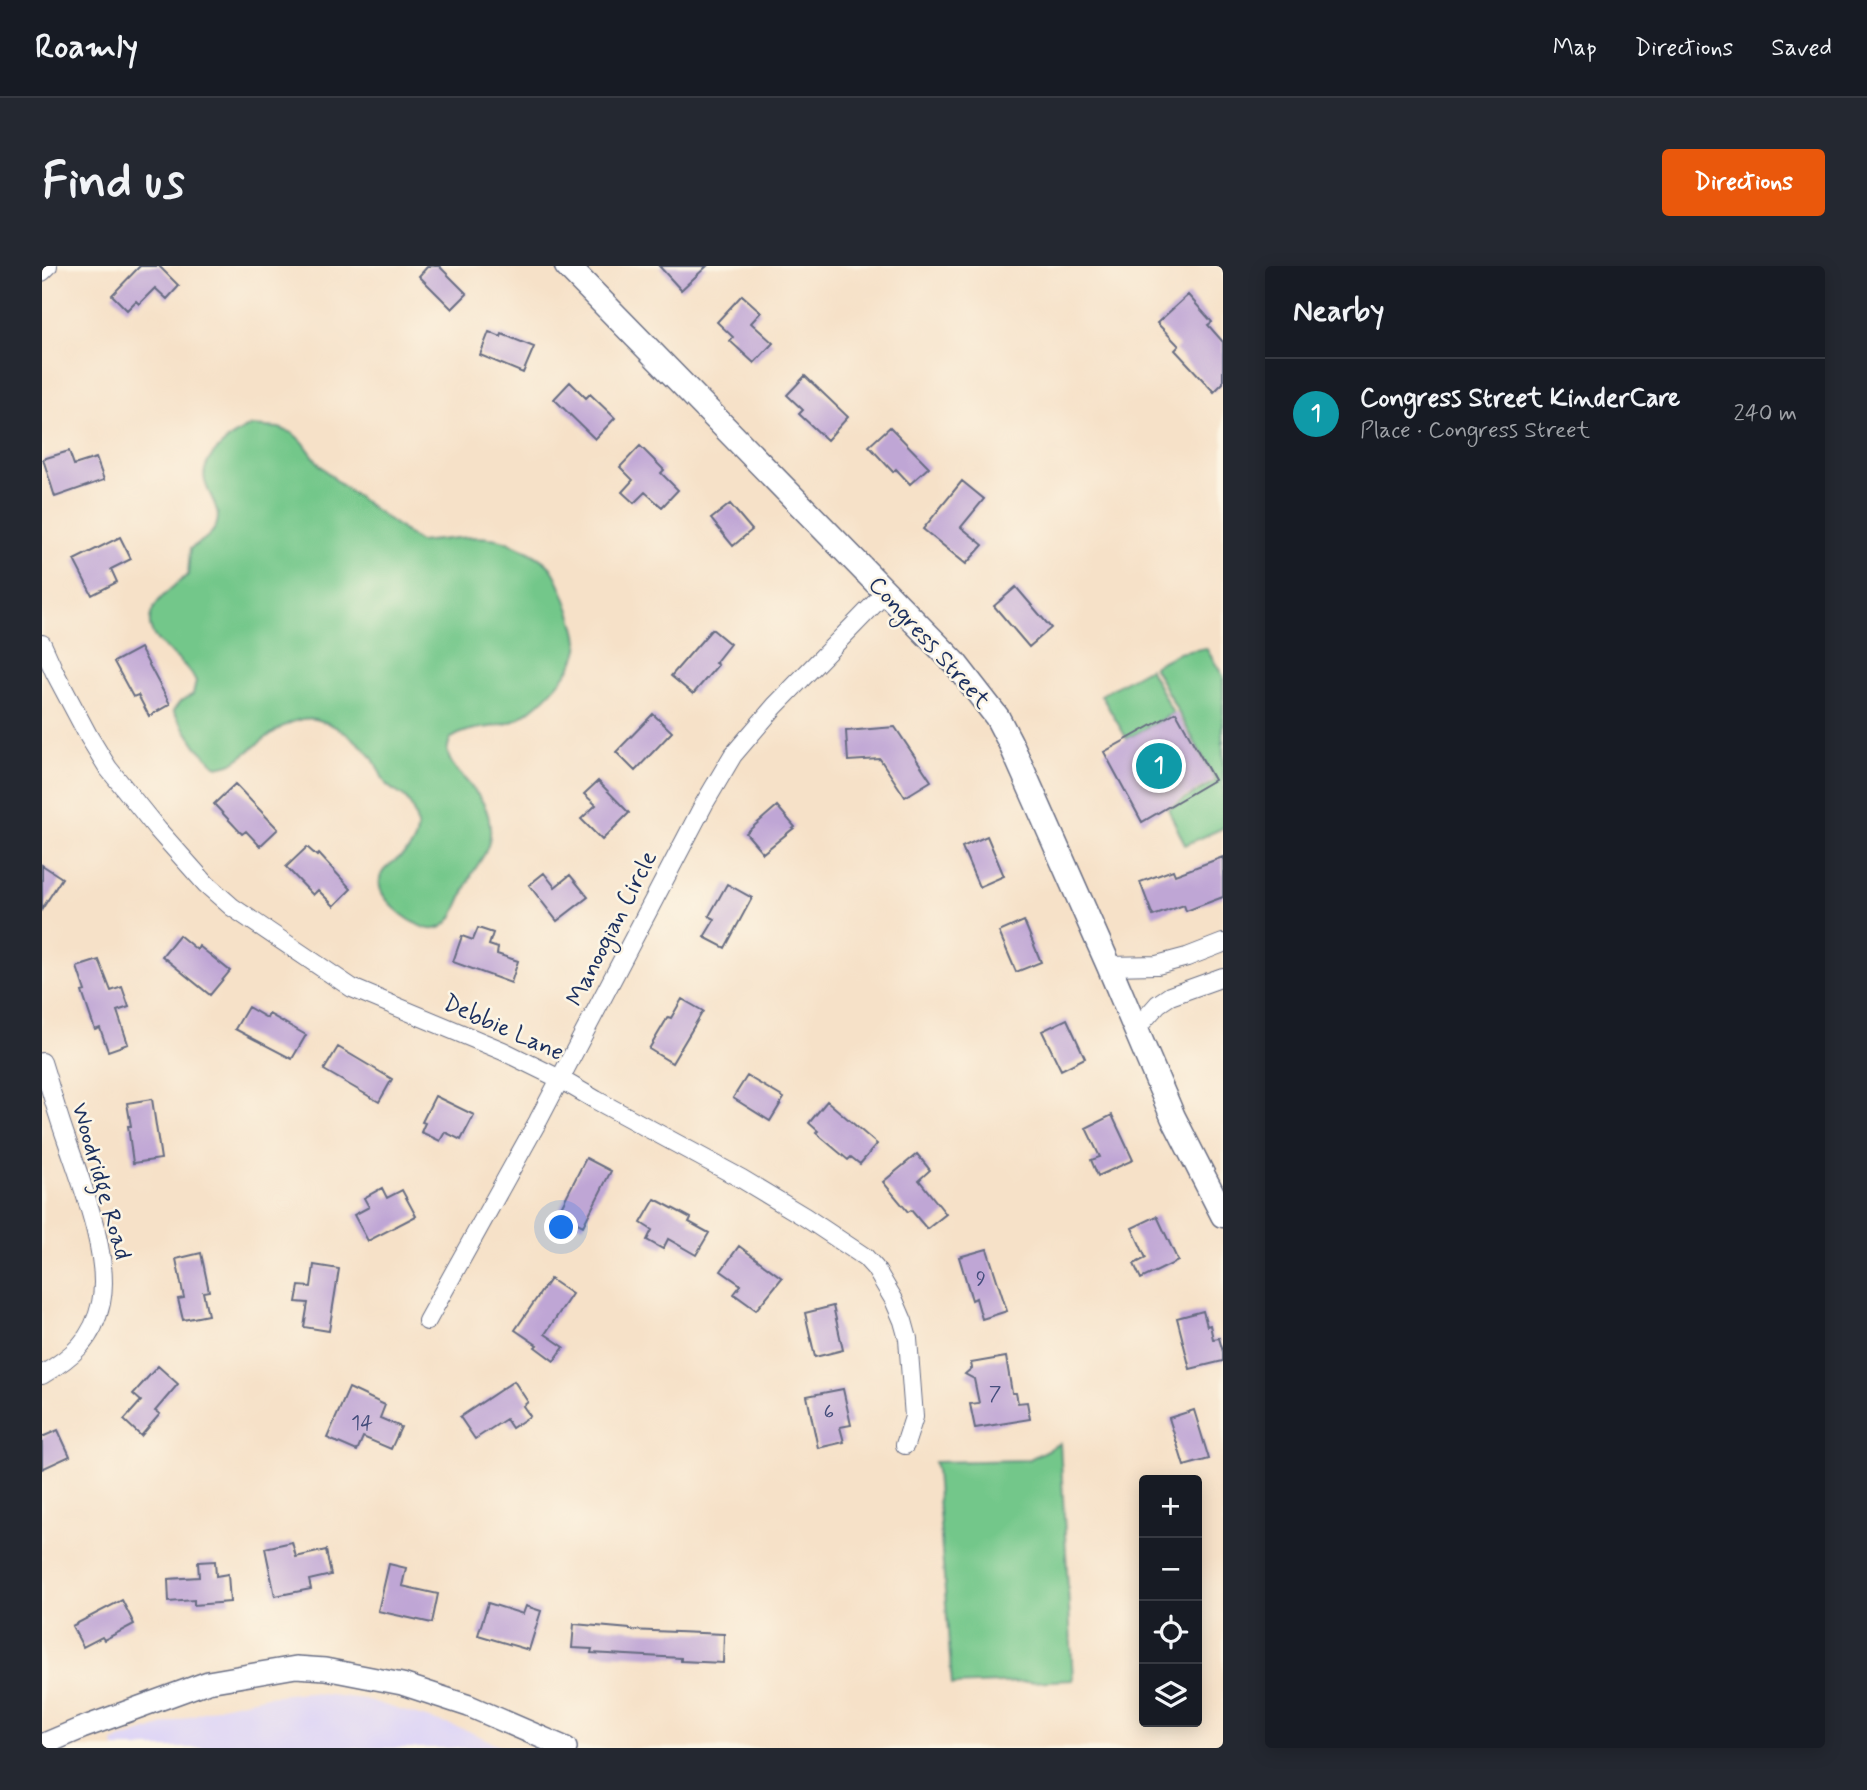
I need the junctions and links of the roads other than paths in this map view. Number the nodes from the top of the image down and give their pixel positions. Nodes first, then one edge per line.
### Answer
1 (48, 266) edge
2 (567, 266) edge
3 (42, 272) edge
4 (887, 592) junction
5 (42, 644) edge
6 (1223, 943) edge
7 (1109, 966) junction
8 (1223, 977) edge
9 (1136, 1029) junction
10 (42, 1062) edge
11 (560, 1079) junction
12 (1223, 1215) edge
13 (427, 1321) dead end
14 (42, 1375) edge
15 (905, 1446) dead end
16 (42, 1745) edge
17 (566, 1748) edge

1 - 3 street
2 - 4 main road, Congress Street
4 - 7 main road, Congress Street
4 - 11 street, Manoogian Circle
5 - 11 street, Debbie Lane
6 - 7 street
7 - 9 main road, Congress Street
8 - 9 street
9 - 12 main road, Congress Street
10 - 14 street, Woodridge Road
11 - 13 street, Manoogian Circle
11 - 15 street, Debbie Lane
16 - 17 street

